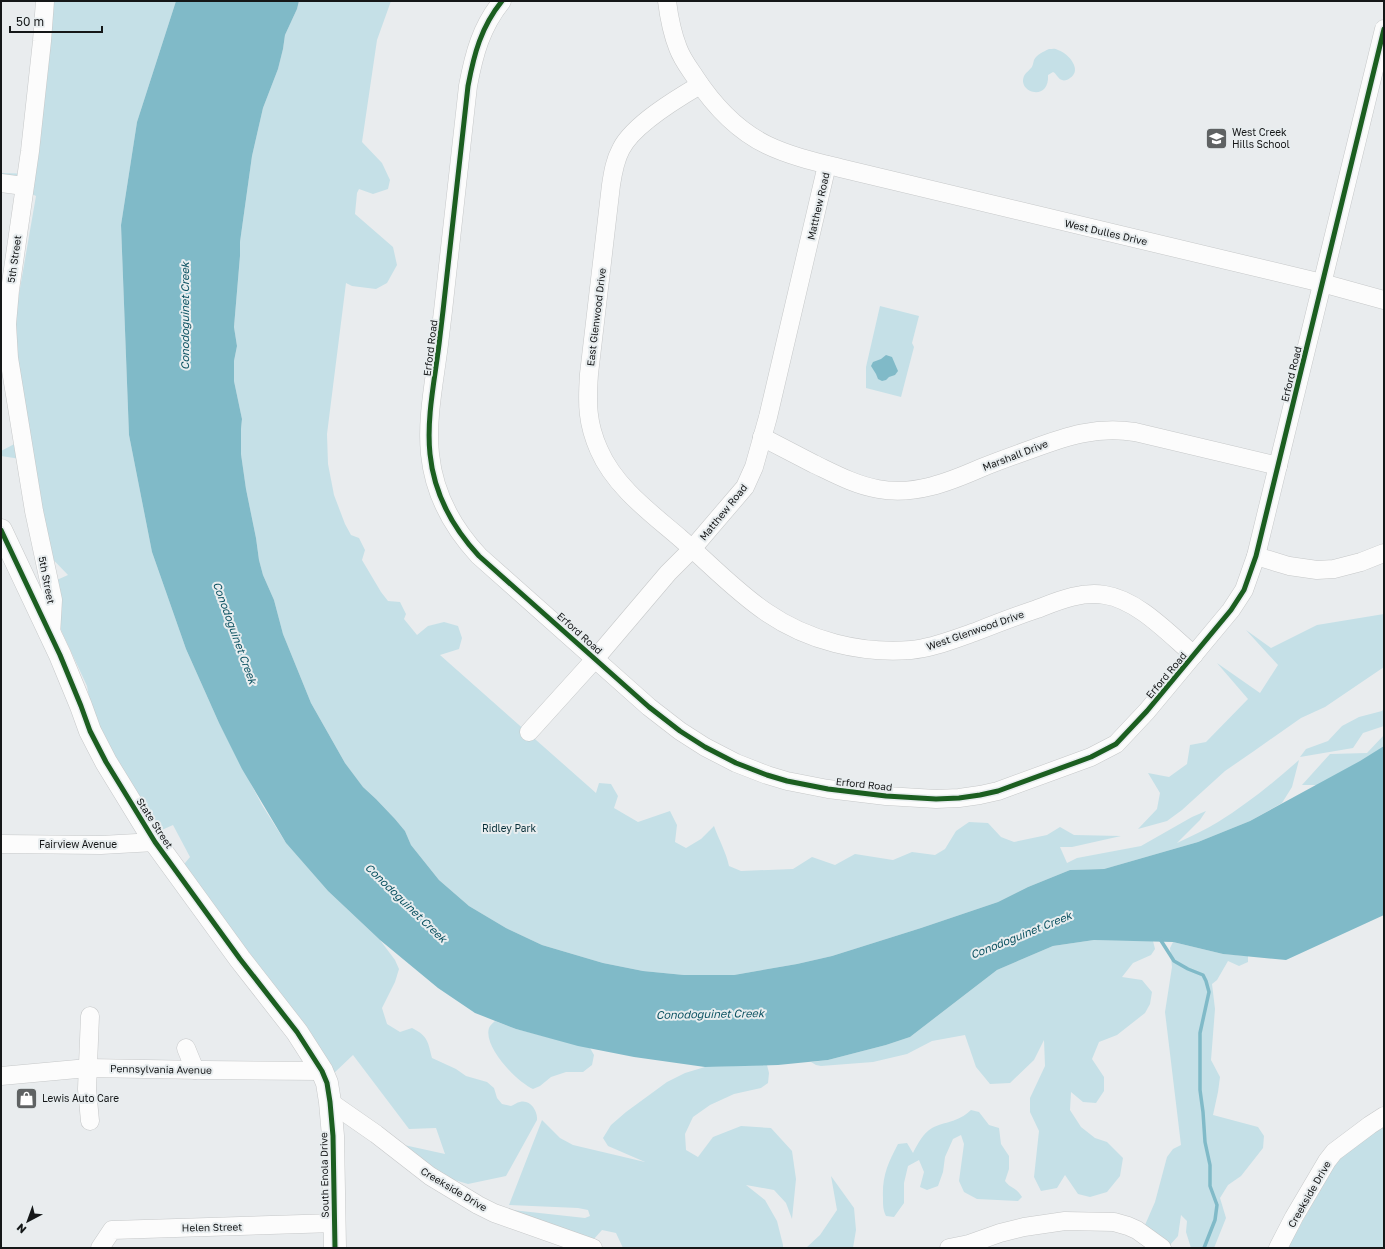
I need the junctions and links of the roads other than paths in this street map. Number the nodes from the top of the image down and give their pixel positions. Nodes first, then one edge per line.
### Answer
1 (45, 1) edge
2 (502, 1) edge
3 (667, 1) edge
4 (1384, 29) edge
5 (700, 85) junction
6 (827, 165) junction
7 (1, 183) edge
8 (24, 186) junction
9 (1322, 283) junction
10 (1384, 300) edge
11 (5, 360) edge
12 (762, 437) junction
13 (1278, 466) junction
14 (1, 530) edge
15 (692, 549) junction
16 (1384, 554) edge
17 (1256, 556) junction
18 (51, 635) junction
19 (1194, 655) junction
20 (595, 658) junction
21 (529, 732) dead end
22 (155, 842) junction
23 (1, 844) edge
24 (90, 1016) dead end
25 (186, 1048) dead end
26 (88, 1068) junction
27 (195, 1070) junction
28 (322, 1071) junction
29 (1, 1076) edge
30 (330, 1102) junction
31 (1384, 1116) edge
32 (90, 1121) dead end
33 (334, 1223) junction
34 (100, 1248) edge
35 (335, 1248) edge
36 (593, 1248) edge
37 (949, 1248) edge
38 (1162, 1248) edge
39 (1278, 1248) edge

1 - 8 street, 5th Street
2 - 20 street, Erford Road
3 - 5 street, West Dulles Drive
4 - 9 street, Erford Road
5 - 6 street, West Dulles Drive
5 - 15 street, East Glenwood Drive
6 - 9 street, West Dulles Drive
6 - 12 street, Matthew Road
7 - 8 street
8 - 11 street, 5th Street
9 - 10 street, West Dulles Drive
9 - 13 street, Erford Road
11 - 18 street, 5th Street
12 - 13 street, Marshall Drive
12 - 15 street, Matthew Road
13 - 17 street, Erford Road
14 - 18 main road, State Street
15 - 19 street, West Glenwood Drive
15 - 20 street, Matthew Road
16 - 17 street
17 - 19 street, Erford Road
18 - 22 main road, State Street
19 - 20 street, Erford Road
20 - 21 street, Matthew Road
22 - 23 street, Fairview Avenue
22 - 28 main road, State Street
24 - 26 street
25 - 27 street
26 - 27 street, Pennsylvania Avenue
26 - 29 street, Pennsylvania Avenue
26 - 32 street
27 - 28 street, Pennsylvania Avenue
28 - 30 main road, State Street
30 - 33 main road, South Enola Drive
30 - 36 street, Creekside Drive
31 - 39 street, Creekside Drive
33 - 34 street, Helen Street
33 - 35 main road, South Enola Drive
37 - 38 street

